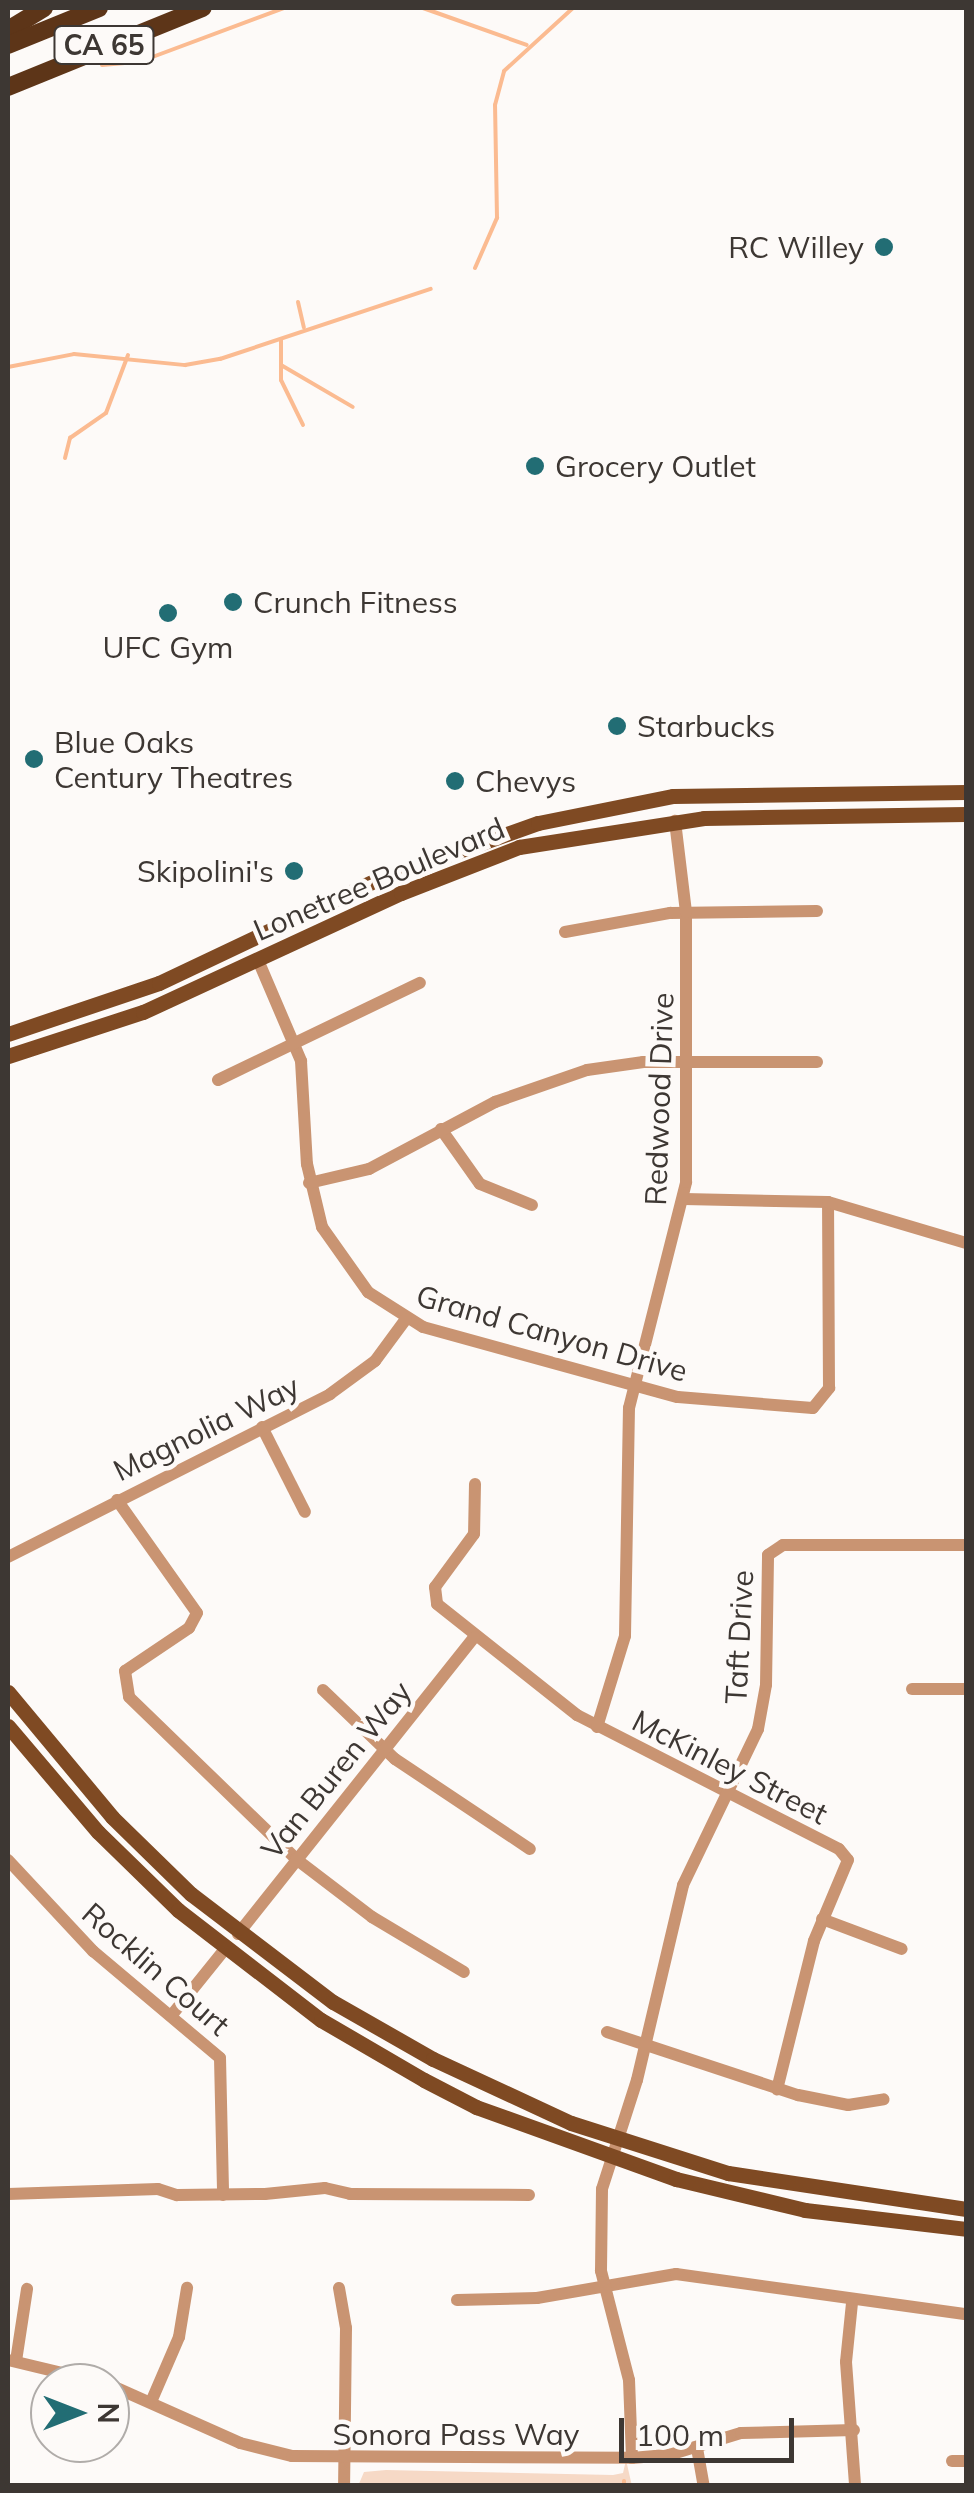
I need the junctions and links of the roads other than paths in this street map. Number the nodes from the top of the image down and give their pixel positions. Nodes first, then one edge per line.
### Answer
1 (44, 8) edge
2 (99, 8) edge
3 (203, 8) edge
4 (8, 30) edge
5 (8, 45) edge
6 (8, 86) edge
7 (966, 792) edge
8 (672, 796) junction
9 (966, 814) edge
10 (675, 821) junction
11 (817, 911) dead end
12 (686, 912) junction
13 (565, 932) dead end
14 (248, 942) junction
15 (258, 960) junction
16 (420, 983) dead end
17 (8, 1034) edge
18 (295, 1043) junction
19 (8, 1056) edge
20 (688, 1062) junction
21 (817, 1062) dead end
22 (218, 1080) dead end
23 (441, 1129) junction
24 (309, 1183) junction
25 (684, 1199) junction
26 (828, 1202) junction
27 (532, 1205) dead end
28 (966, 1243) edge
29 (406, 1319) junction
30 (634, 1386) junction
31 (262, 1427) junction
32 (474, 1484) dead end
33 (117, 1500) junction
34 (305, 1512) dead end
35 (966, 1544) edge
36 (8, 1558) edge
37 (474, 1637) junction
38 (912, 1689) dead end
39 (966, 1689) edge
40 (323, 1690) dead end
41 (8, 1692) edge
42 (8, 1726) edge
43 (596, 1727) junction
44 (384, 1750) junction
45 (729, 1794) junction
46 (530, 1848) dead end
47 (296, 1859) junction
48 (8, 1860) edge
49 (822, 1918) junction
50 (238, 1934) junction
51 (226, 1949) junction
52 (902, 1950) dead end
53 (464, 1972) dead end
54 (172, 2016) junction
55 (607, 2032) dead end
56 (645, 2047) junction
57 (777, 2090) junction
58 (884, 2099) dead end
59 (618, 2140) junction
60 (611, 2159) junction
61 (8, 2194) edge
62 (223, 2195) junction
63 (529, 2195) dead end
64 (966, 2208) edge
65 (966, 2229) edge
66 (603, 2284) junction
67 (187, 2288) dead end
68 (339, 2288) dead end
69 (27, 2289) dead end
70 (457, 2300) dead end
71 (852, 2303) junction
72 (966, 2314) edge
73 (12, 2361) edge
74 (130, 2394) edge
75 (150, 2402) junction
76 (854, 2430) junction
77 (697, 2448) junction
78 (632, 2458) junction
79 (346, 2460) junction
80 (344, 2486) edge
81 (704, 2486) edge
82 (855, 2486) edge

1 - 4 highway
2 - 5 highway, CA 65
3 - 6 highway, CA 65
7 - 8 main road, Lonetree Boulevard
8 - 10 main road
8 - 14 main road, Lonetree Boulevard
9 - 10 main road, Lonetree Boulevard
10 - 12 street, Redwood Drive
10 - 15 main road, Lonetree Boulevard
11 - 12 street
12 - 13 street
12 - 20 street, Redwood Drive
14 - 15 main road
14 - 17 main road, Lonetree Boulevard
15 - 18 street, Grand Canyon Drive
15 - 19 main road, Lonetree Boulevard
16 - 18 street
18 - 22 street
18 - 24 street, Grand Canyon Drive
20 - 21 street
20 - 23 street
20 - 25 street, Redwood Drive
23 - 24 street
23 - 27 street
24 - 29 street, Grand Canyon Drive
25 - 26 street
25 - 30 street, Redwood Drive
26 - 28 street
26 - 30 street, Grand Canyon Drive
29 - 30 street, Grand Canyon Drive
29 - 31 street, Magnolia Way
30 - 43 street, Redwood Drive
31 - 33 street, Magnolia Way
31 - 34 street
32 - 37 street, McKinley Street
33 - 36 street, Magnolia Way
33 - 47 street
35 - 45 street, Taft Drive
37 - 43 street, McKinley Street
37 - 44 street, Van Buren Way
38 - 39 street
40 - 44 street
41 - 50 main road
42 - 51 main road
43 - 45 street, McKinley Street
44 - 46 street
44 - 47 street, Van Buren Way
45 - 49 street, McKinley Street
45 - 56 street, Taft Drive
47 - 50 street, Van Buren Way
47 - 53 street
48 - 54 street, Rocklin Court
49 - 52 street
49 - 57 street, McKinley Street
50 - 51 main road
50 - 59 main road
51 - 54 street
51 - 60 main road
54 - 62 street, Rocklin Court
55 - 56 street
56 - 57 street
56 - 59 street, Taft Drive
57 - 58 street
59 - 60 street, Taft Drive
59 - 64 main road
60 - 65 main road
60 - 66 street
61 - 62 street
62 - 63 street
66 - 70 street
66 - 71 street
66 - 78 street
67 - 75 street
68 - 79 street
69 - 73 street
71 - 72 street
71 - 76 street
74 - 75 street, Sonora Pass Way
75 - 79 street, Sonora Pass Way
76 - 77 street, Sonora Pass Way
76 - 82 street
77 - 78 street, Sonora Pass Way
77 - 81 street
78 - 79 street, Sonora Pass Way
79 - 80 street

